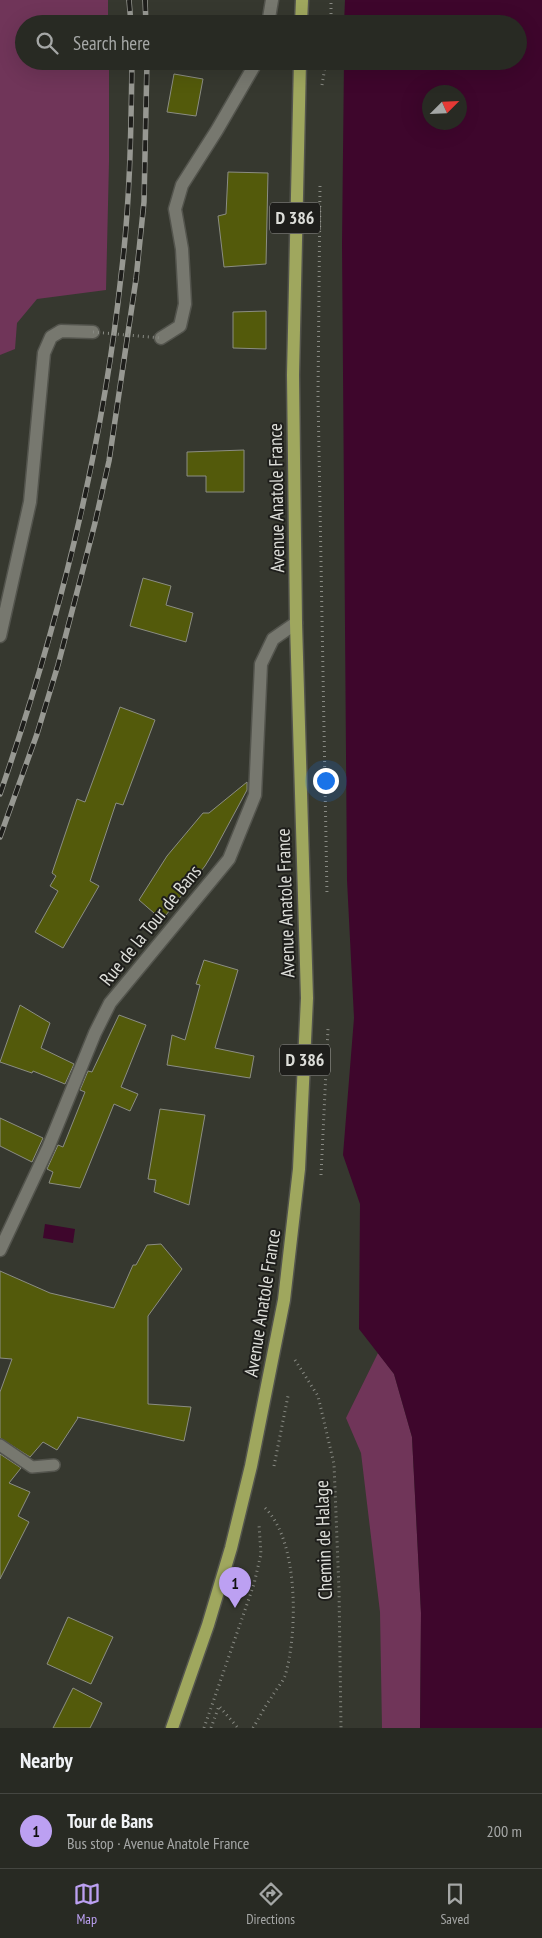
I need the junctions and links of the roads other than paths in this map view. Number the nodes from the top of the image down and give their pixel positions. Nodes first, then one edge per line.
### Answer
1 (272, 0) edge
2 (302, 0) edge
3 (270, 15) edge
4 (301, 15) edge
5 (251, 70) edge
6 (300, 70) edge
7 (93, 332) road end
8 (161, 338) road end
9 (296, 623) junction
10 (0, 636) edge
11 (0, 1250) edge
12 (0, 1445) edge
13 (54, 1465) dead end
14 (172, 1728) edge

1 - 3 street
2 - 4 main road
5 - 8 street
6 - 9 main road, Avenue Anatole France / D 386
7 - 10 street
9 - 11 street, Rue de la Tour de Bans
9 - 14 main road, Avenue Anatole France / D 386
12 - 13 lane

